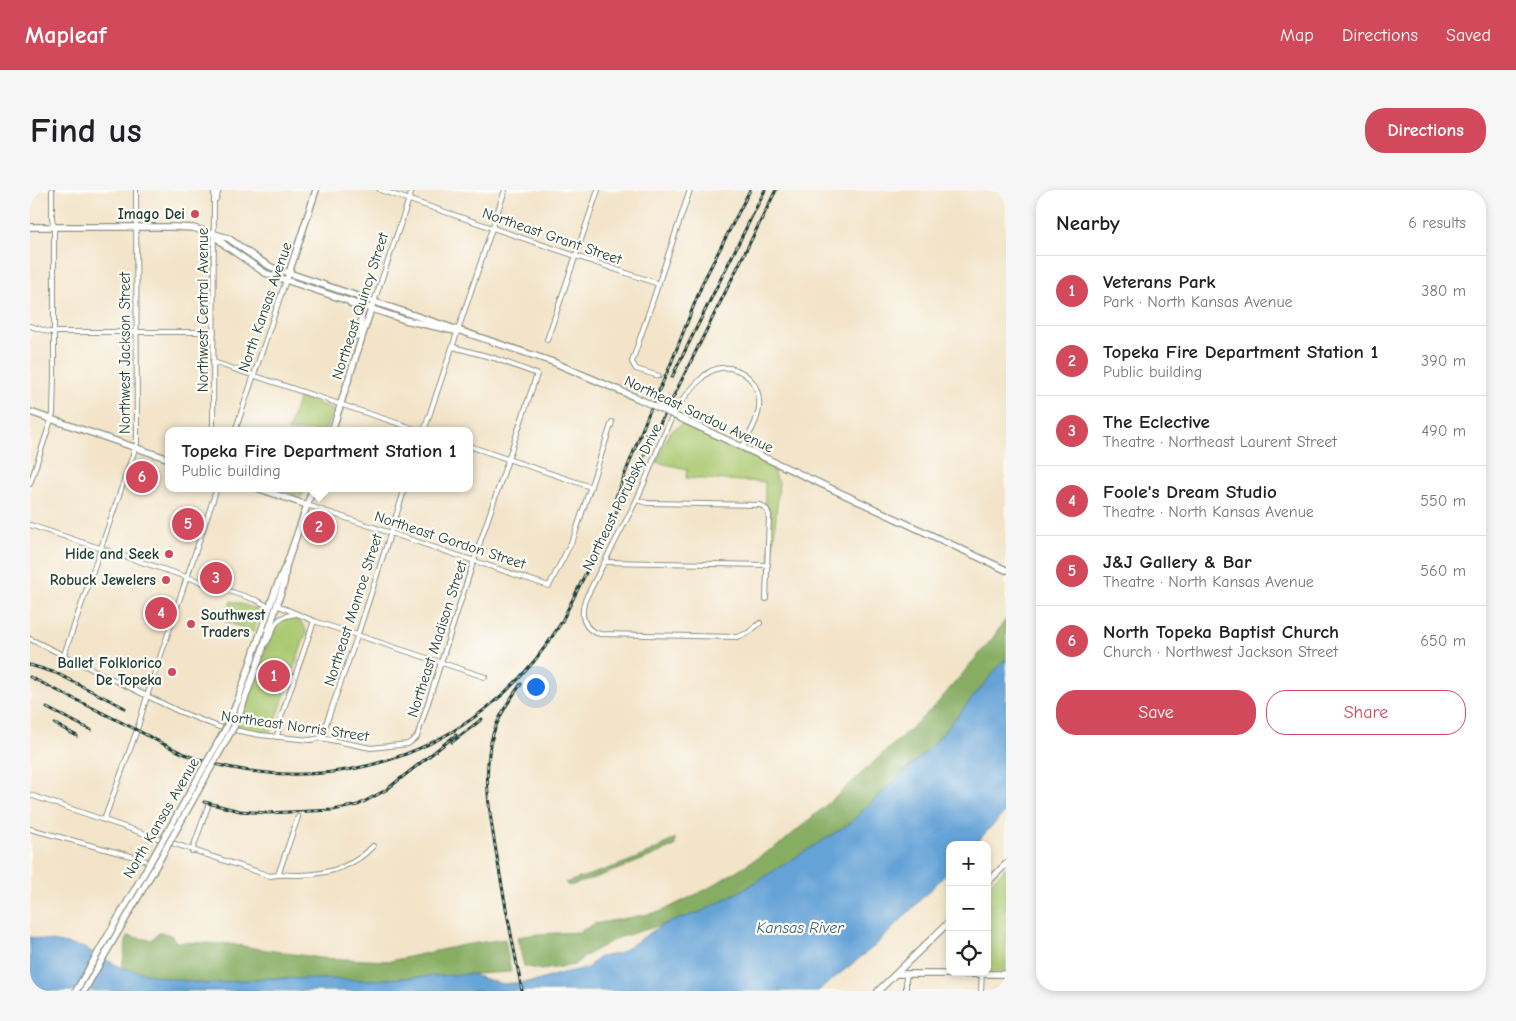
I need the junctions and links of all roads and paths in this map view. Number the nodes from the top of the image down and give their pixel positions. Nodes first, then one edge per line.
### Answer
1 (52, 190) edge
2 (136, 190) edge
3 (214, 190) edge
4 (219, 190) edge
5 (316, 190) edge
6 (380, 190) edge
7 (412, 190) edge
8 (505, 190) edge
9 (598, 190) edge
10 (690, 190) edge
11 (409, 200) junction
12 (214, 204) junction
13 (54, 226) junction
14 (30, 227) edge
15 (136, 227) junction
16 (492, 227) junction
17 (214, 235) junction
18 (575, 256) junction
19 (289, 273) junction
20 (286, 280) junction
21 (659, 284) junction
22 (330, 295) junction
23 (373, 305) junction
24 (30, 326) edge
25 (458, 331) junction
26 (54, 332) junction
27 (137, 332) junction
28 (214, 332) junction
29 (547, 340) dead end
30 (453, 347) junction
31 (357, 355) junction
32 (213, 362) junction
33 (254, 376) junction
34 (660, 376) dead end
35 (341, 404) junction
36 (30, 412) edge
37 (52, 420) junction
38 (612, 422) dead end
39 (213, 427) edge
40 (236, 427) edge
41 (333, 427) edge
42 (411, 427) edge
43 (424, 427) edge
44 (742, 446) junction
45 (473, 447) edge
46 (135, 448) junction
47 (165, 458) edge
48 (508, 460) junction
49 (30, 484) edge
50 (591, 487) junction
51 (216, 492) edge
52 (268, 492) edge
53 (312, 492) edge
54 (404, 492) edge
55 (637, 500) junction
56 (307, 506) junction
57 (30, 525) edge
58 (390, 533) junction
59 (101, 549) junction
60 (474, 561) junction
61 (605, 562) junction
62 (768, 564) junction
63 (286, 566) junction
64 (1006, 570) edge
65 (187, 577) junction
66 (766, 599) dead end
67 (278, 603) junction
68 (270, 607) junction
69 (296, 614) junction
70 (314, 620) junction
71 (760, 623) dead end
72 (358, 634) junction
73 (30, 639) edge
74 (262, 652) junction
75 (64, 655) junction
76 (441, 662) junction
77 (485, 676) dead end
78 (147, 696) junction
79 (277, 737) junction
80 (321, 738) junction
81 (414, 740) joint
82 (30, 796) edge
83 (208, 806) dead end
84 (298, 817) dead end
85 (104, 820) junction
86 (30, 830) edge
87 (373, 846) dead end
88 (192, 851) junction
89 (150, 863) junction
90 (1006, 864) edge
91 (156, 866) junction
92 (278, 875) junction
93 (991, 879) edge
94 (946, 925) edge
95 (946, 973) edge
96 (991, 973) edge
97 (897, 974) junction
98 (906, 974) junction
99 (1006, 974) edge
100 (982, 976) edge
101 (76, 991) edge
102 (84, 991) edge
103 (878, 991) edge
104 (906, 991) edge
105 (981, 991) edge

1 - 13 street
2 - 15 street, Northwest Jackson Street
3 - 12 street, Northwest Central Avenue
4 - 12 street
5 - 19 main road, North Kansas Avenue
6 - 11 street, Northeast Grant Street
7 - 11 street, Northeast Quincy Street
8 - 16 street
9 - 18 street
10 - 21 street
11 - 16 street, Northeast Grant Street
11 - 23 street, Northeast Quincy Street
12 - 17 street, Northwest Central Avenue
13 - 14 main road
13 - 15 main road
13 - 26 street
15 - 17 main road
15 - 27 street, Northwest Jackson Street
16 - 18 street, Northeast Grant Street
16 - 25 street
17 - 19 main road
17 - 20 main road
17 - 28 street, Northwest Central Avenue
18 - 21 street, Northeast Grant Street
18 - 29 street
19 - 20 main road, North Kansas Avenue
19 - 23 main road
20 - 22 main road
20 - 33 street, North Kansas Avenue
21 - 34 street
22 - 23 main road
22 - 31 main road
23 - 25 main road, Northeast Sardou Avenue
23 - 31 main road, Northeast Quincy Street
24 - 26 street
25 - 30 street
25 - 44 main road, Northeast Sardou Avenue, bridge
26 - 27 street
26 - 37 street
27 - 28 street
27 - 46 street, Northwest Jackson Street
28 - 32 street, Northwest Central Avenue
30 - 43 street
30 - 48 street, Northeast Madison Street
31 - 35 main road, Northeast Quincy Street
32 - 33 street
32 - 39 street, Northwest Central Avenue
33 - 35 street
33 - 40 street, North Kansas Avenue
35 - 41 main road, Northeast Quincy Street
35 - 42 street
36 - 37 main road
37 - 46 main road
37 - 49 street
38 - 50 street
44 - 55 street, Northeast Porubsky Drive
44 - 64 main road, Northeast Sardou Avenue
45 - 48 street
46 - 47 main road
46 - 59 street, Northwest Jackson Street
48 - 50 street
48 - 60 street, Northeast Madison Street
50 - 60 street, Northeast Gordon Street
51 - 65 street
52 - 56 main road, Northeast Gordon Street
53 - 56 main road
54 - 58 street, Northeast Monroe Street
55 - 61 street, Northeast Porubsky Drive
55 - 62 street
56 - 58 street, Northeast Gordon Street
56 - 63 main road
57 - 59 street
58 - 60 street, Northeast Gordon Street
58 - 72 street, Northeast Monroe Street
59 - 65 street
59 - 75 street, Northwest Jackson Street
60 - 76 street, Northeast Madison Street
61 - 62 street
61 - 71 street, Northeast Porubsky Drive
62 - 66 street
63 - 67 main road
63 - 68 main road
65 - 68 street
65 - 78 street
67 - 69 street
67 - 74 main road
68 - 89 main road, North Kansas Avenue, bridge
69 - 70 street
69 - 74 street
70 - 72 street
70 - 79 street
72 - 76 street
72 - 80 street, Northeast Monroe Street
73 - 75 street, Northeast Norris Street
74 - 91 main road, North Kansas Avenue, bridge
75 - 78 street, Northeast Norris Street
76 - 77 street
76 - 81 street, Northeast Madison Street
78 - 79 street, Northeast Norris Street
78 - 85 street
79 - 80 street, Northeast Norris Street
80 - 81 street, Northeast Norris Street
82 - 85 street
83 - 88 street
84 - 92 street
85 - 88 street
86 - 89 street
87 - 92 street
88 - 92 street
89 - 91 street, bridge
89 - 101 main road, North Kansas Avenue
90 - 93 main road
91 - 102 main road, North Kansas Avenue
94 - 97 main road
95 - 98 main road
96 - 99 main road
97 - 98 main road
97 - 103 main road
98 - 104 street
100 - 105 street

